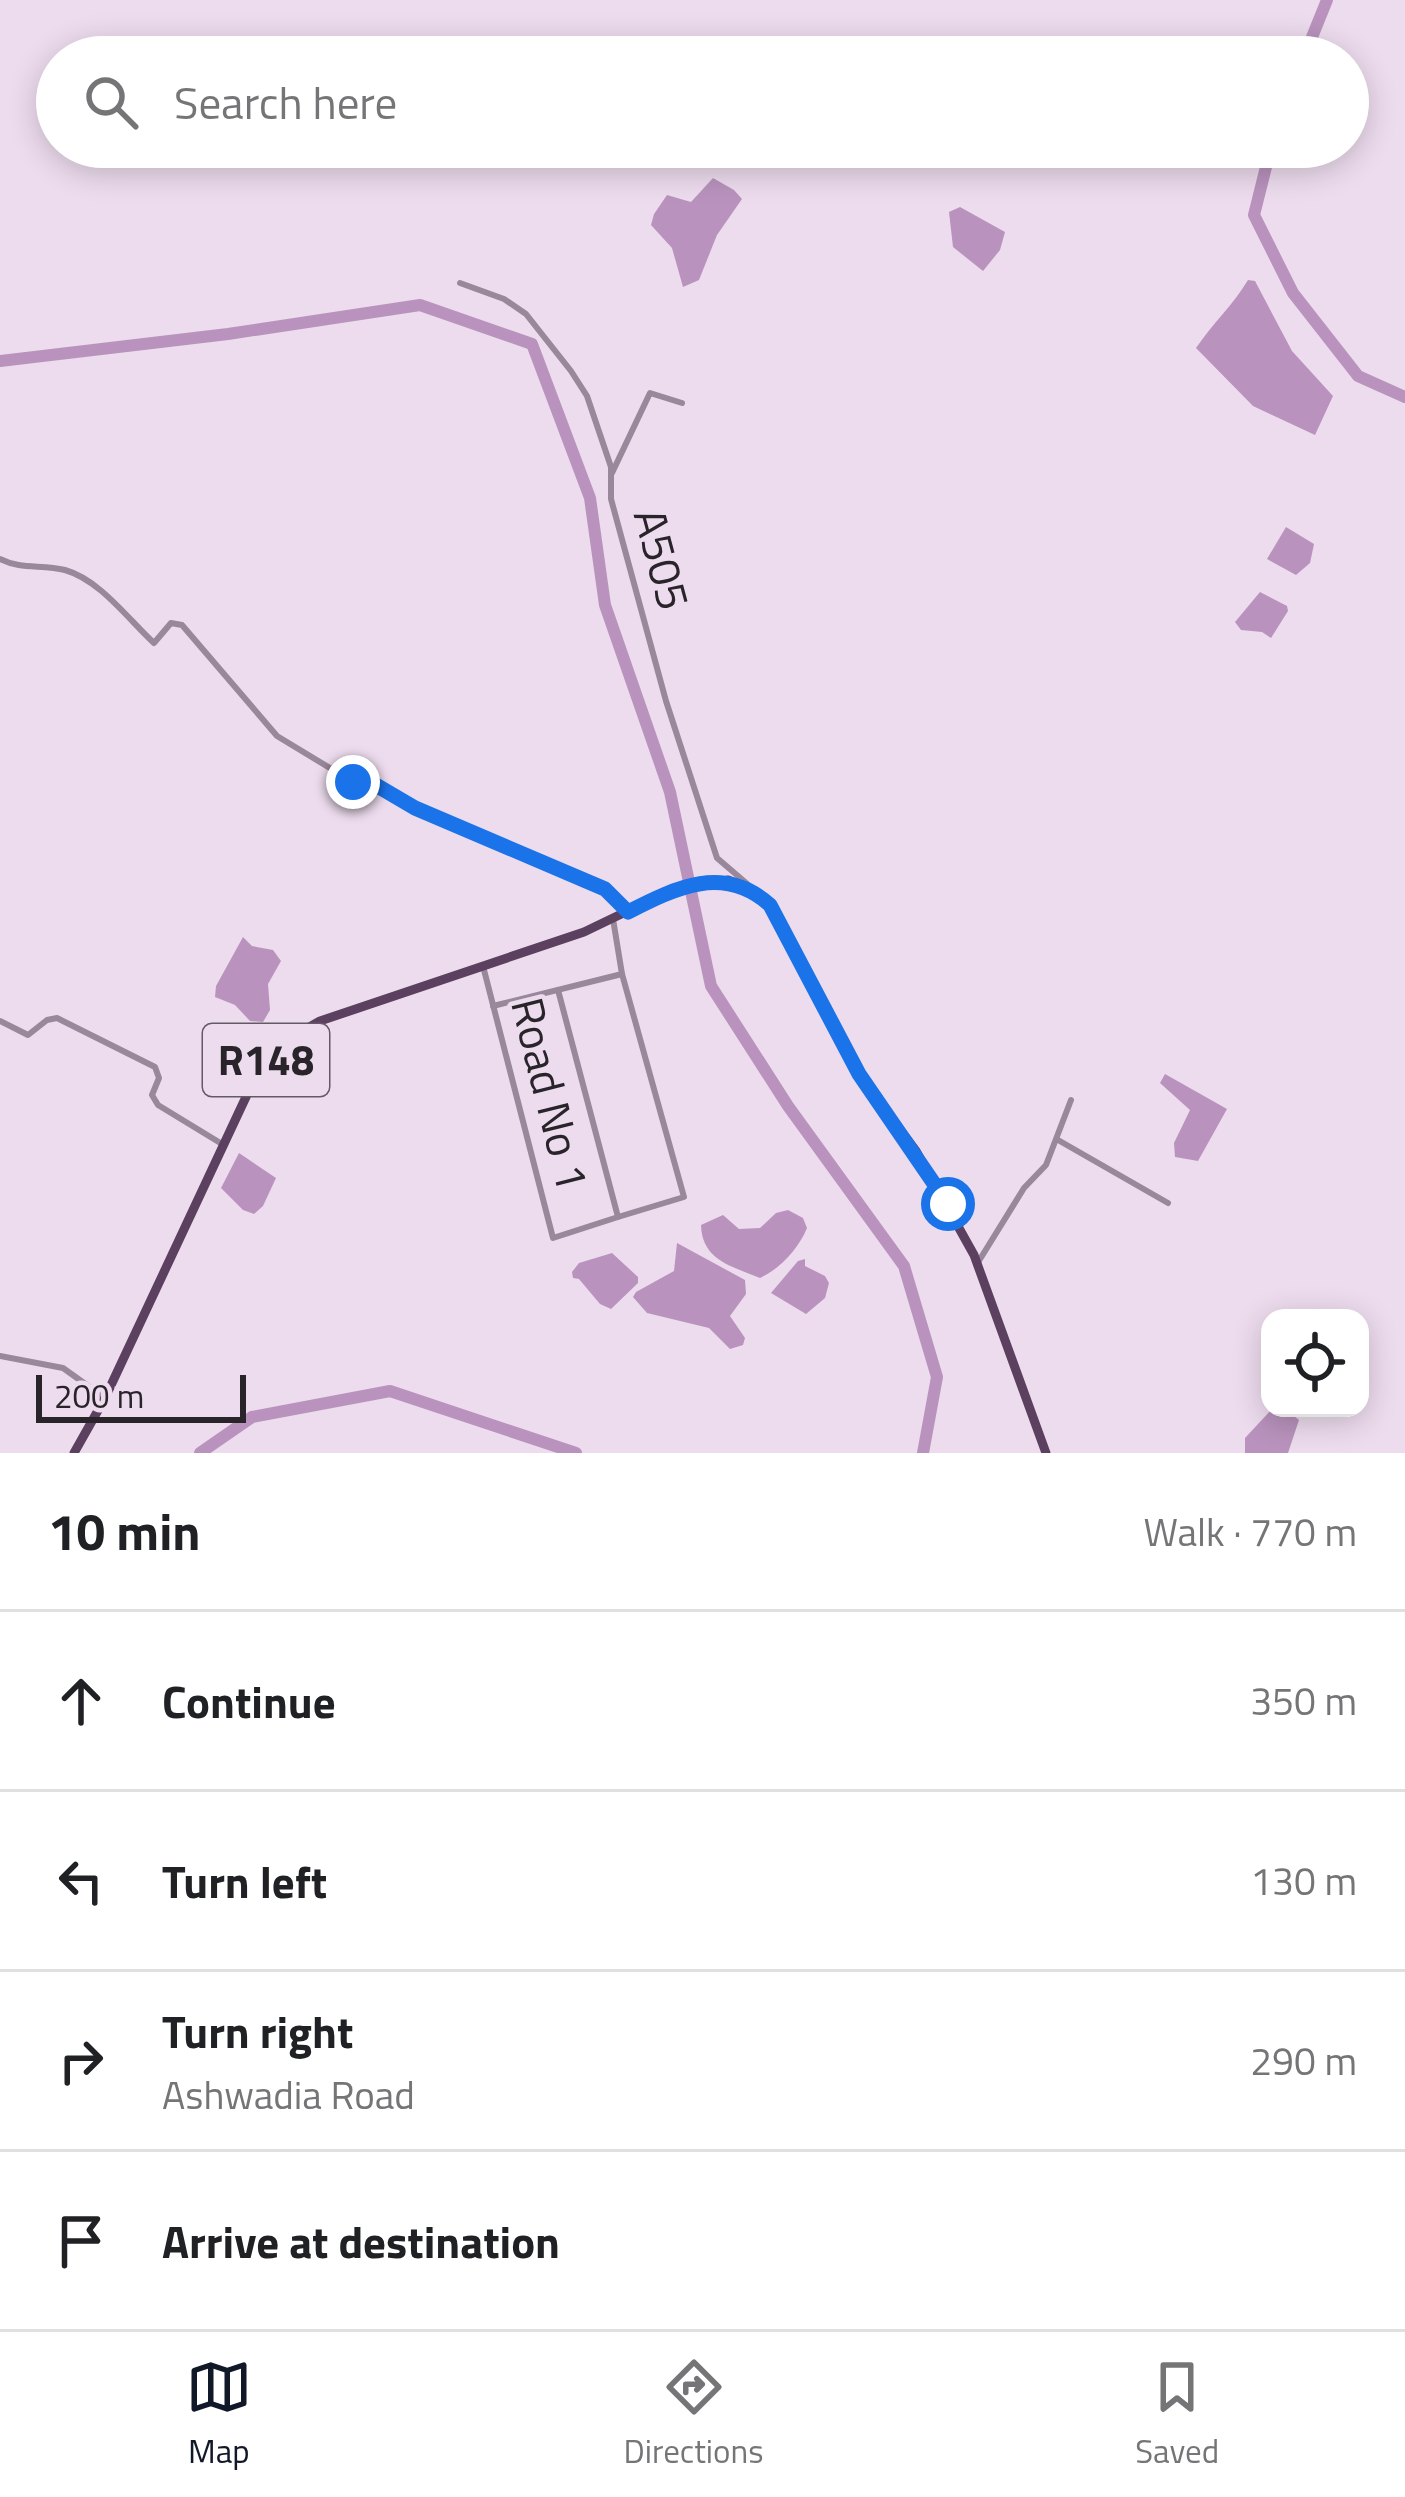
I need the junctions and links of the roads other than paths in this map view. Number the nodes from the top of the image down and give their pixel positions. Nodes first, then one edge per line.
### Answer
1 (460, 283) dead end
2 (682, 404) dead end
3 (611, 476) junction
4 (0, 559) edge
5 (754, 891) junction
6 (628, 912) junction
7 (613, 919) junction
8 (483, 966) junction
9 (622, 974) junction
10 (558, 990) junction
11 (493, 1006) junction
12 (0, 1021) edge
13 (1071, 1100) dead end
14 (1058, 1140) junction
15 (222, 1144) junction
16 (1168, 1203) dead end
17 (618, 1217) junction
18 (977, 1264) junction
19 (0, 1356) edge
20 (105, 1398) junction
21 (74, 1453) edge
22 (1046, 1453) edge

1 - 3 street, A505
2 - 3 street
3 - 5 street, A505
4 - 6 street
5 - 6 main road, R148
5 - 18 main road
6 - 7 main road, R148
7 - 8 main road, R148
7 - 9 street
8 - 11 street, Road No 1
8 - 15 main road, R148
9 - 10 street
9 - 17 street
10 - 11 street
10 - 17 street
11 - 17 street, Road No 1
12 - 15 street
13 - 14 street
14 - 16 street
14 - 18 street
15 - 20 main road, R148
18 - 22 main road
19 - 20 street
20 - 21 main road, R148

